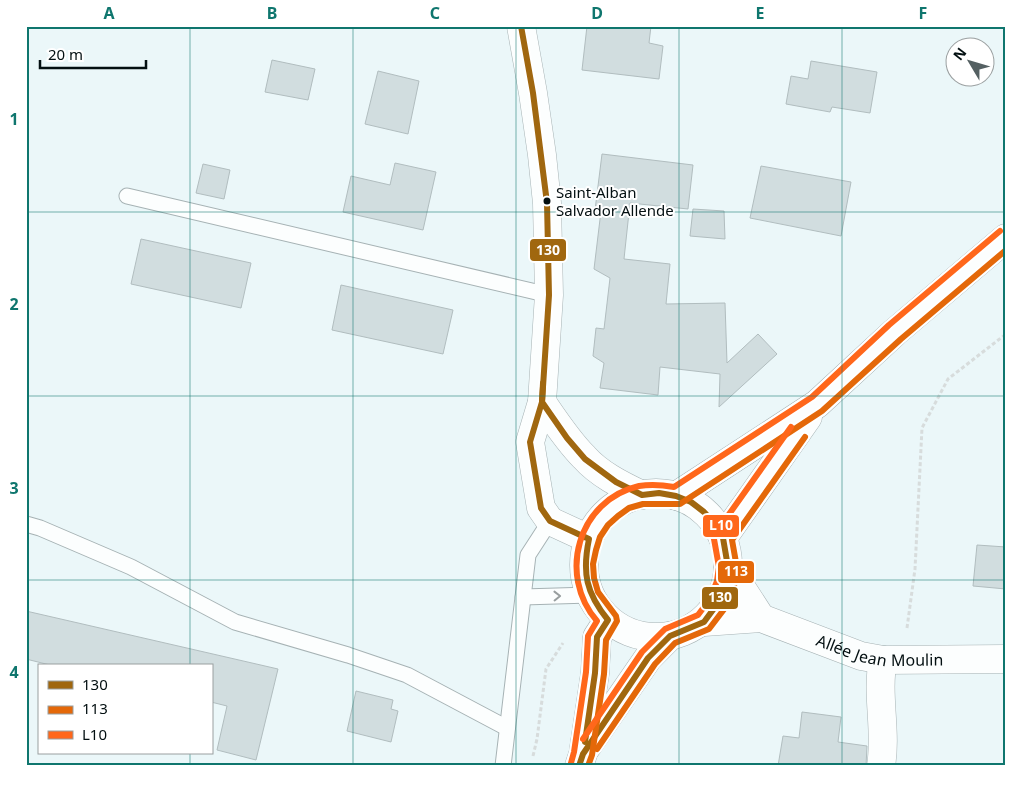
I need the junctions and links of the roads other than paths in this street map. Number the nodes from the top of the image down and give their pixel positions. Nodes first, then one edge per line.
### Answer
1 (521, 26) edge
2 (127, 196) dead end
3 (1006, 238) edge
4 (549, 295) junction
5 (542, 402) junction
6 (817, 404) junction
7 (642, 495) junction
8 (676, 496) junction
9 (550, 521) junction
10 (26, 524) edge
11 (723, 538) junction
12 (589, 539) junction
13 (728, 567) junction
14 (590, 595) junction
15 (523, 597) junction
16 (761, 618) junction
17 (608, 620) junction
18 (704, 622) junction
19 (670, 636) junction
20 (1006, 659) edge
21 (883, 660) junction
22 (507, 728) junction
23 (581, 760) edge
24 (503, 766) edge
25 (880, 766) edge

1 - 4 main road
2 - 4 lane
3 - 6 main road
4 - 5 main road
5 - 7 main road
5 - 9 main road
6 - 8 main road
6 - 11 main road
7 - 8 main road
7 - 12 main road
8 - 11 main road
9 - 12 main road
9 - 15 lane
10 - 22 lane
11 - 13 main road
12 - 14 main road
13 - 16 main road
13 - 18 main road
15 -> 14 lane
14 - 17 main road
15 - 22 lane
16 - 18 main road, Allée Jean Moulin
16 - 21 main road, Allée Jean Moulin
17 - 19 main road
17 - 23 main road
18 - 19 main road
19 - 23 main road
20 - 21 main road, Allée Jean Moulin
21 - 25 main road
22 - 24 lane

